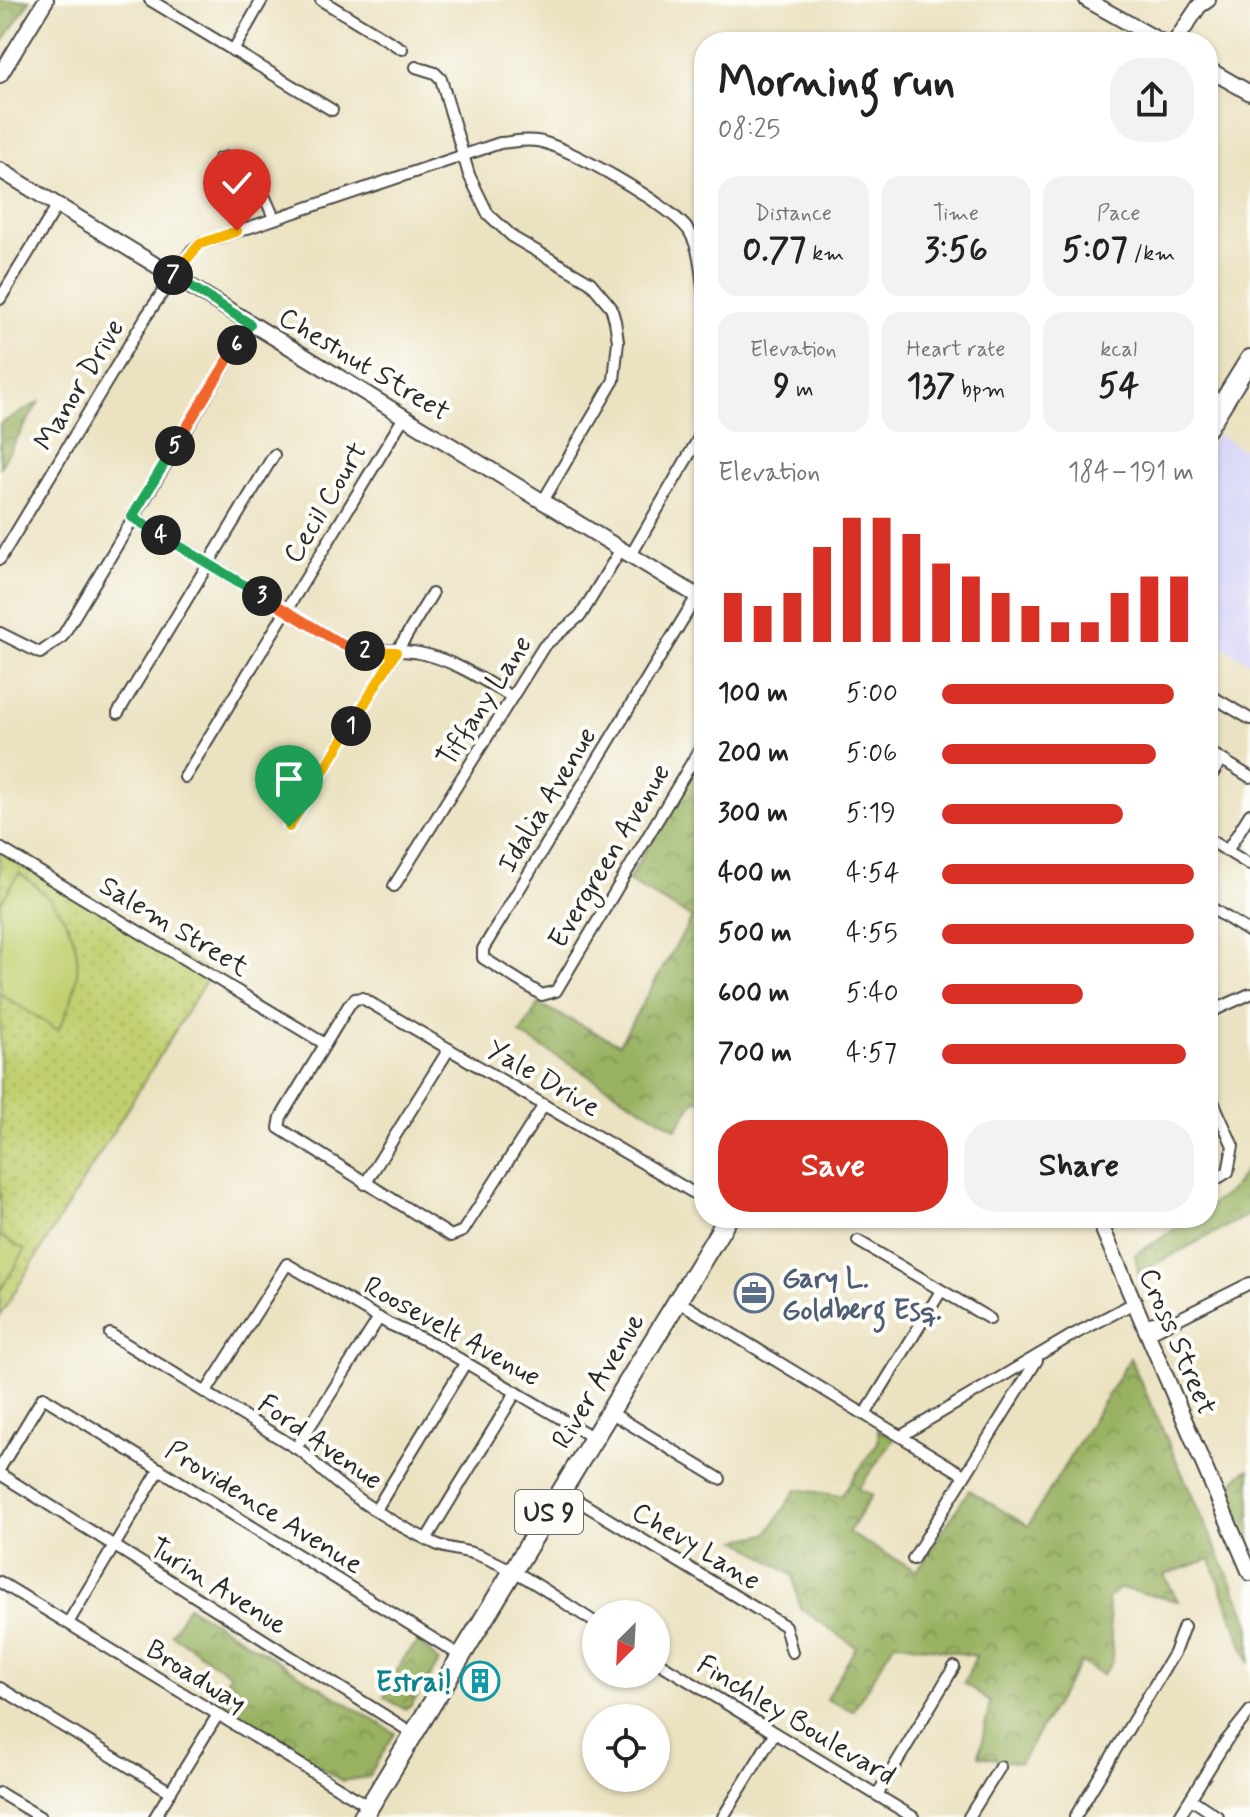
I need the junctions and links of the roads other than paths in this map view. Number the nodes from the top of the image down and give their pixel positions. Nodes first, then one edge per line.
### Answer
1 (46, 0) edge
2 (150, 0) edge
3 (262, 0) edge
4 (321, 0) edge
5 (1208, 0) edge
6 (1094, 2) edge
7 (1185, 25) junction
8 (1145, 32) edge
9 (1181, 32) edge
10 (1186, 32) edge
11 (402, 49) dead end
12 (233, 51) junction
13 (416, 67) dead end
14 (0, 75) edge
15 (1218, 75) edge
16 (1250, 93) edge
17 (332, 110) dead end
18 (464, 155) junction
19 (219, 159) dead end
20 (0, 170) edge
21 (57, 206) junction
22 (274, 218) junction
23 (694, 242) edge
24 (172, 276) junction
25 (0, 299) edge
26 (250, 324) junction
27 (1250, 359) edge
28 (1218, 411) edge
29 (404, 417) junction
30 (694, 445) edge
31 (274, 455) dead end
32 (543, 501) junction
33 (132, 517) junction
34 (626, 552) junction
35 (0, 559) edge
36 (208, 563) junction
37 (432, 594) dead end
38 (694, 594) edge
39 (694, 609) edge
40 (286, 611) junction
41 (0, 633) edge
42 (396, 652) junction
43 (512, 697) junction
44 (1218, 700) edge
45 (118, 713) dead end
46 (1250, 719) edge
47 (1218, 758) edge
48 (694, 759) edge
49 (1221, 760) junction
50 (1218, 765) edge
51 (185, 777) dead end
52 (1250, 777) edge
53 (1250, 814) edge
54 (289, 827) dead end
55 (1218, 845) edge
56 (0, 848) edge
57 (1227, 851) junction
58 (1250, 865) edge
59 (394, 886) dead end
60 (1218, 912) edge
61 (1250, 932) edge
62 (553, 992) joint
63 (1250, 994) edge
64 (1218, 1008) edge
65 (325, 1044) junction
66 (449, 1049) junction
67 (544, 1105) junction
68 (1218, 1112) edge
69 (1218, 1178) edge
70 (365, 1184) junction
71 (694, 1193) edge
72 (722, 1228) edge
73 (1102, 1228) edge
74 (858, 1241) dead end
75 (1250, 1283) edge
76 (941, 1291) junction
77 (678, 1301) junction
78 (1134, 1303) junction
79 (379, 1318) junction
80 (990, 1319) dead end
81 (1146, 1329) junction
82 (110, 1334) dead end
83 (1038, 1357) junction
84 (466, 1362) junction
85 (206, 1392) junction
86 (516, 1392) junction
87 (610, 1412) junction
88 (866, 1413) junction
89 (901, 1436) junction
90 (594, 1438) junction
91 (296, 1448) junction
92 (0, 1468) edge
93 (160, 1469) junction
94 (0, 1474) edge
95 (964, 1475) junction
96 (720, 1479) dead end
97 (562, 1491) junction
98 (377, 1508) junction
99 (427, 1538) junction
100 (113, 1547) junction
101 (913, 1559) dead end
102 (513, 1572) junction
103 (1250, 1573) edge
104 (0, 1582) edge
105 (582, 1614) edge
106 (68, 1623) junction
107 (1184, 1626) dead end
108 (792, 1652) dead end
109 (461, 1656) junction
110 (954, 1667) dead end
111 (670, 1670) edge
112 (0, 1688) edge
113 (1250, 1711) edge
114 (217, 1716) junction
115 (1250, 1724) edge
116 (1237, 1729) junction
117 (414, 1734) junction
118 (774, 1734) junction
119 (1000, 1767) dead end
120 (171, 1792) junction
121 (0, 1793) edge
122 (877, 1795) junction
123 (1191, 1799) junction
124 (365, 1814) edge
125 (40, 1817) edge
126 (155, 1817) edge
127 (723, 1817) edge
128 (913, 1817) edge
129 (969, 1817) edge
130 (1075, 1817) edge
131 (1179, 1817) edge
132 (1218, 1817) edge

1 - 14 street
2 - 12 street
3 - 12 street
4 - 11 street
5 - 7 street
6 - 8 street
7 - 9 street
7 - 10 street
12 - 17 street
13 - 18 street
15 - 16 street
18 - 22 street, Manor Drive
18 - 23 street, Manor Drive
18 - 32 street
19 - 22 street
20 - 21 street, Chestnut Street
21 - 24 street, Chestnut Street
21 - 25 street
22 - 24 street, Manor Drive
24 - 26 street, Chestnut Street
24 - 35 street, Manor Drive
26 - 29 street, Chestnut Street
26 - 33 street
27 - 28 highway
29 - 32 street, Chestnut Street
29 - 40 street, Cecil Court
30 - 34 street, Tiffany Lane
31 - 36 street
32 - 34 street, Chestnut Street
33 - 36 street
33 - 41 street
34 - 38 street, Chestnut Street
34 - 43 street, Tiffany Lane
36 - 40 street
36 - 45 street
37 - 42 street
39 - 62 street, Idalia Avenue
40 - 42 street
40 - 51 street, Cecil Court
42 - 43 street
42 - 54 street
43 - 59 street, Tiffany Lane
44 - 46 street
47 - 49 street
48 - 62 street, Evergreen Avenue
49 - 50 street
49 - 52 street
53 - 57 street
55 - 57 street
56 - 65 street, Salem Street
57 - 58 street
60 - 61 street
63 - 64 street
65 - 66 street, Yale Drive
65 - 70 street
66 - 67 street, Yale Drive
66 - 70 street
67 - 70 street
67 - 71 street, Yale Drive
68 - 69 street
72 - 77 highway, River Avenue / US 9
73 - 78 street, Cross Street
74 - 76 street
75 - 81 street
76 - 80 street
76 - 88 street
77 - 87 highway, River Avenue / US 9
77 - 88 street
78 - 81 street, Cross Street
78 - 83 street
79 - 84 street, Roosevelt Avenue
79 - 85 street, Roosevelt Avenue
79 - 91 street
81 - 103 street, Cross Street
82 - 85 street, Ford Avenue
83 - 89 street
83 - 95 street
84 - 86 street, Roosevelt Avenue
84 - 98 street
85 - 91 street, Ford Avenue
86 - 90 street, Roosevelt Avenue
86 - 99 street
87 - 90 highway, River Avenue / US 9
87 - 96 street
88 - 89 street
89 - 95 street
90 - 97 highway, River Avenue / US 9
91 - 98 street, Ford Avenue
92 - 93 street, Providence Avenue
93 - 100 street
93 - 109 street, Providence Avenue
94 - 100 street, Turin Avenue
95 - 101 street
97 - 102 highway, River Avenue / US 9
97 - 108 street, Chevy Lane
98 - 99 street, Ford Avenue
99 - 102 street, Ford Avenue
100 - 106 street
100 - 117 street, Turin Avenue
102 - 105 street
102 - 109 highway, River Avenue / US 9
104 - 106 street, Broadway
106 - 114 street, Broadway
107 - 130 street
109 - 117 highway, River Avenue / US 9
110 - 122 street
111 - 118 street, Finchley Boulevard
112 - 120 street
113 - 116 street
114 - 120 street
114 - 124 street, Broadway
115 - 116 street
116 - 123 street
117 - 124 highway, River Avenue / US 9
118 - 122 street, Finchley Boulevard
118 - 127 street
119 - 129 street
120 - 126 street
121 - 125 street
122 - 128 street, Finchley Boulevard
123 - 131 street
123 - 132 street

